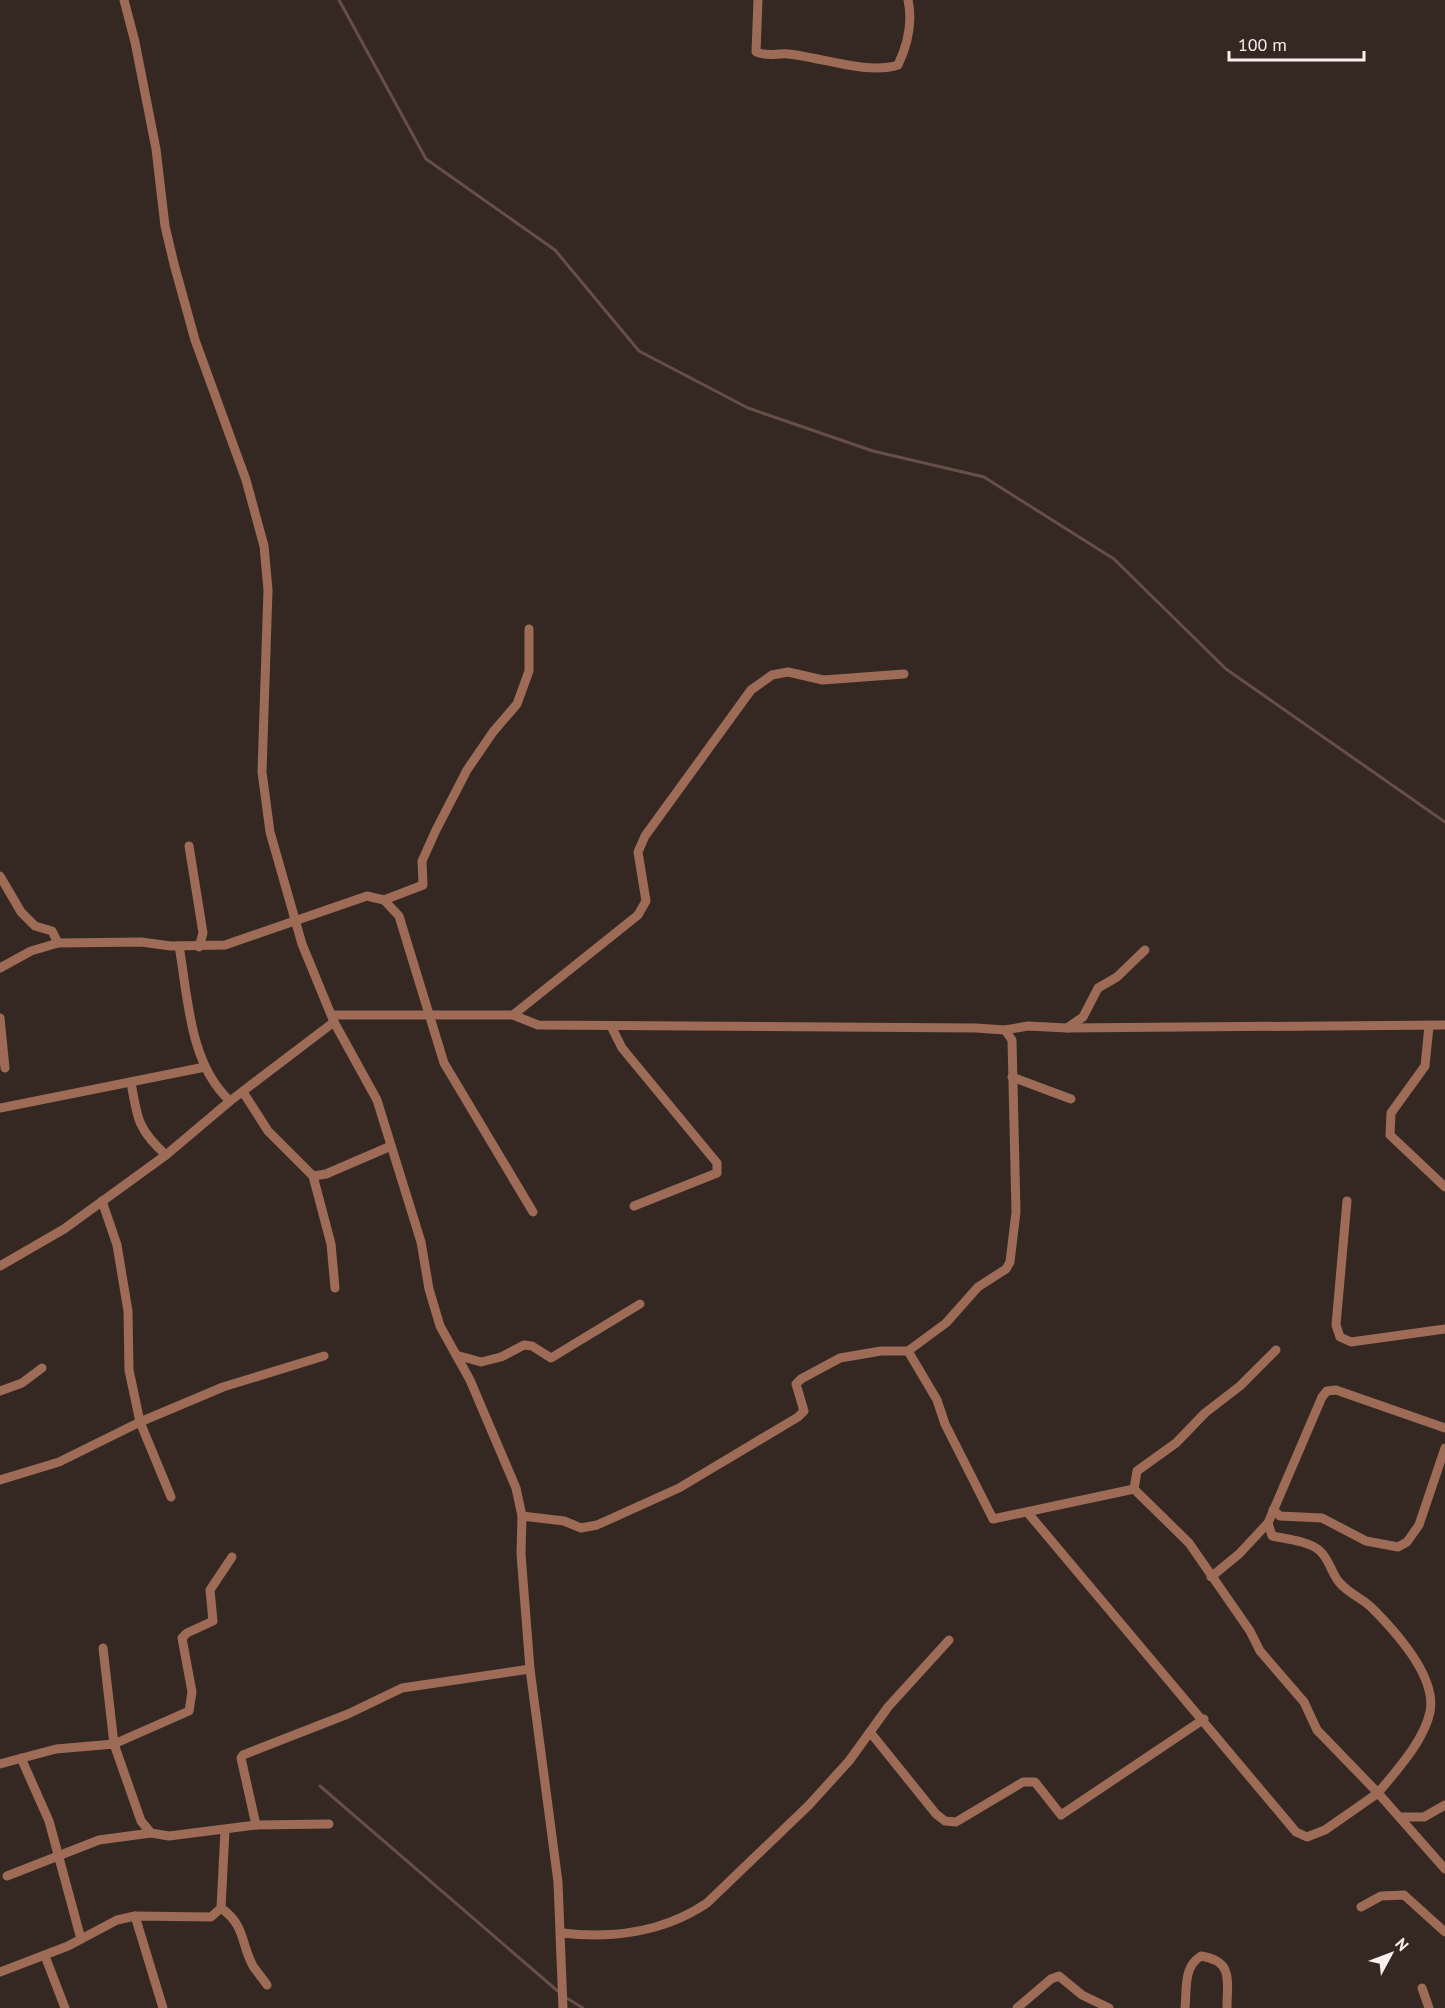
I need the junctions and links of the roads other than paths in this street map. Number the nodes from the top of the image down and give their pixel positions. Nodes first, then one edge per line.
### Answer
1 (124, 0) edge
2 (758, 0) edge
3 (908, 0) edge
4 (529, 628) dead end
5 (904, 674) dead end
6 (189, 846) dead end
7 (0, 876) edge
8 (384, 900) junction
9 (295, 920) junction
10 (58, 943) junction
11 (179, 945) junction
12 (199, 947) junction
13 (1145, 950) dead end
14 (0, 968) edge
15 (430, 1015) junction
16 (513, 1015) junction
17 (0, 1018) edge
18 (333, 1018) junction
19 (1445, 1025) edge
20 (611, 1026) junction
21 (1429, 1026) junction
22 (1067, 1028) junction
23 (1005, 1030) junction
24 (205, 1067) junction
25 (6, 1068) dead end
26 (1012, 1077) junction
27 (130, 1082) junction
28 (243, 1092) junction
29 (1071, 1099) dead end
30 (230, 1101) junction
31 (0, 1108) edge
32 (392, 1146) junction
33 (166, 1155) junction
34 (313, 1176) junction
35 (1445, 1186) edge
36 (102, 1201) junction
37 (1347, 1201) dead end
38 (634, 1206) dead end
39 (533, 1212) dead end
40 (0, 1266) edge
41 (335, 1288) dead end
42 (640, 1304) dead end
43 (1445, 1329) edge
44 (1276, 1350) dead end
45 (908, 1351) junction
46 (456, 1355) junction
47 (324, 1356) dead end
48 (42, 1368) dead end
49 (0, 1391) edge
50 (140, 1422) junction
51 (1445, 1428) edge
52 (1445, 1448) edge
53 (0, 1480) edge
54 (1134, 1489) junction
55 (171, 1497) dead end
56 (1273, 1510) junction
57 (1029, 1513) junction
58 (522, 1516) junction
59 (1268, 1523) junction
60 (232, 1557) dead end
61 (1211, 1577) junction
62 (949, 1640) dead end
63 (103, 1648) dead end
64 (530, 1669) junction
65 (460, 1681) dead end
66 (1204, 1719) junction
67 (870, 1732) junction
68 (114, 1744) junction
69 (21, 1758) junction
70 (0, 1764) edge
71 (1378, 1793) junction
72 (1445, 1805) edge
73 (1400, 1817) junction
74 (329, 1824) dead end
75 (256, 1825) junction
76 (225, 1830) junction
77 (151, 1833) junction
78 (58, 1856) junction
79 (1445, 1869) edge
80 (7, 1876) dead end
81 (1361, 1907) dead end
82 (221, 1908) junction
83 (135, 1916) junction
84 (1445, 1932) edge
85 (562, 1933) junction
86 (81, 1939) junction
87 (45, 1956) junction
88 (0, 1972) edge
89 (267, 1985) dead end
90 (1422, 1988) dead end
91 (65, 2008) edge
92 (163, 2008) edge
93 (563, 2008) edge
94 (1017, 2008) edge
95 (1109, 2008) edge
96 (1185, 2008) edge
97 (1227, 2008) edge
98 (1429, 2008) edge

1 - 9 street
2 - 3 street
4 - 8 street
5 - 16 street
6 - 12 street
7 - 10 street
8 - 9 street
8 - 15 street
9 - 12 street
9 - 18 street
10 - 11 street
10 - 14 street
11 - 12 street
11 - 24 street
13 - 22 street
15 - 16 street
15 - 18 street
15 - 39 street
16 - 20 street
17 - 25 street
18 - 28 street
18 - 32 street
19 - 21 street
20 - 23 street
20 - 38 street
21 - 22 street
21 - 35 street
22 - 23 street
23 - 26 street
24 - 27 street
24 - 30 street
26 - 29 street
26 - 45 street
27 - 31 street
27 - 33 street
28 - 30 street
28 - 34 street
30 - 33 street
32 - 34 street
32 - 46 street
33 - 36 street
34 - 41 street
36 - 40 street
36 - 50 street
37 - 43 street
42 - 46 street
44 - 54 street
45 - 57 street
45 - 58 street
46 - 58 street
47 - 50 street
48 - 49 street
50 - 53 street
50 - 55 street
51 - 56 street
52 - 56 street
54 - 57 street
54 - 61 street
56 - 59 street
57 - 66 street
58 - 64 street
59 - 61 street
59 - 71 street
60 - 68 street
61 - 71 street
62 - 67 street
63 - 68 street
64 - 65 street
64 - 75 street
64 - 85 street
66 - 67 street
66 - 71 street
67 - 85 street
68 - 69 street
68 - 77 street
69 - 70 street
69 - 78 street
71 - 73 street
72 - 73 street
73 - 79 street
74 - 75 street
75 - 76 street
76 - 77 street
76 - 82 street
77 - 78 street
78 - 80 street
78 - 86 street
81 - 84 street
82 - 83 street
82 - 89 street
83 - 86 street
83 - 92 street
85 - 93 street
86 - 87 street
87 - 88 street
87 - 91 street
90 - 98 street
94 - 95 street
96 - 97 street

